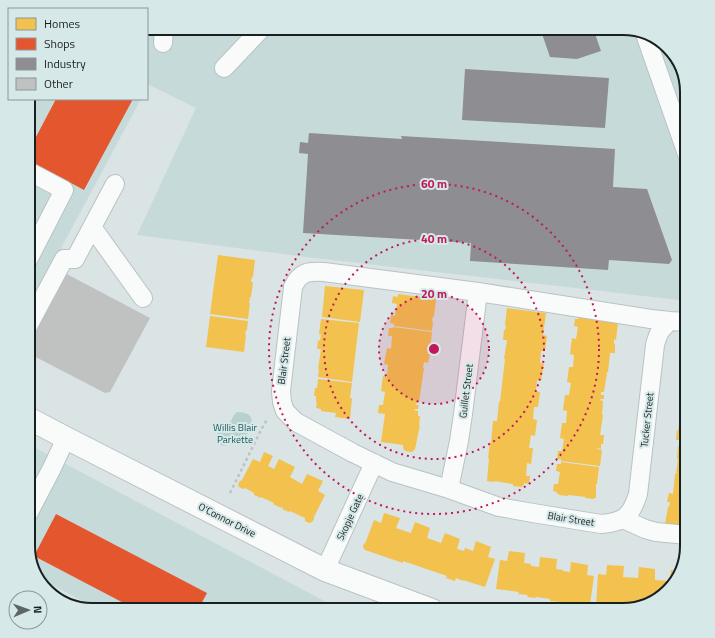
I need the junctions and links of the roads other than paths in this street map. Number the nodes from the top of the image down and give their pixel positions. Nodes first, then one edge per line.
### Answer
1 (255, 35) edge
2 (647, 40) edge
3 (224, 68) dead end
4 (680, 134) edge
5 (35, 175) edge
6 (115, 184) dead end
7 (92, 227) junction
8 (35, 246) edge
9 (478, 292) junction
10 (143, 298) dead end
11 (35, 313) edge
12 (678, 322) edge
13 (35, 422) edge
14 (66, 438) junction
15 (374, 463) junction
16 (449, 489) junction
17 (35, 501) edge
18 (623, 519) junction
19 (680, 534) edge
20 (325, 570) junction
21 (413, 603) edge

1 - 3 street
2 - 4 street
5 - 8 street
6 - 7 street
7 - 10 street
7 - 11 street
9 - 12 street, Blair Street
9 - 15 street, Blair Street
9 - 16 street, Guillet Street
12 - 18 street, Tucker Street
13 - 14 main road, O'Connor Drive
14 - 17 street
14 - 20 main road, O'Connor Drive
15 - 16 street, Blair Street
15 - 20 street, Skopje Gate
16 - 18 street, Blair Street
18 - 19 street
20 - 21 main road, O'Connor Drive

